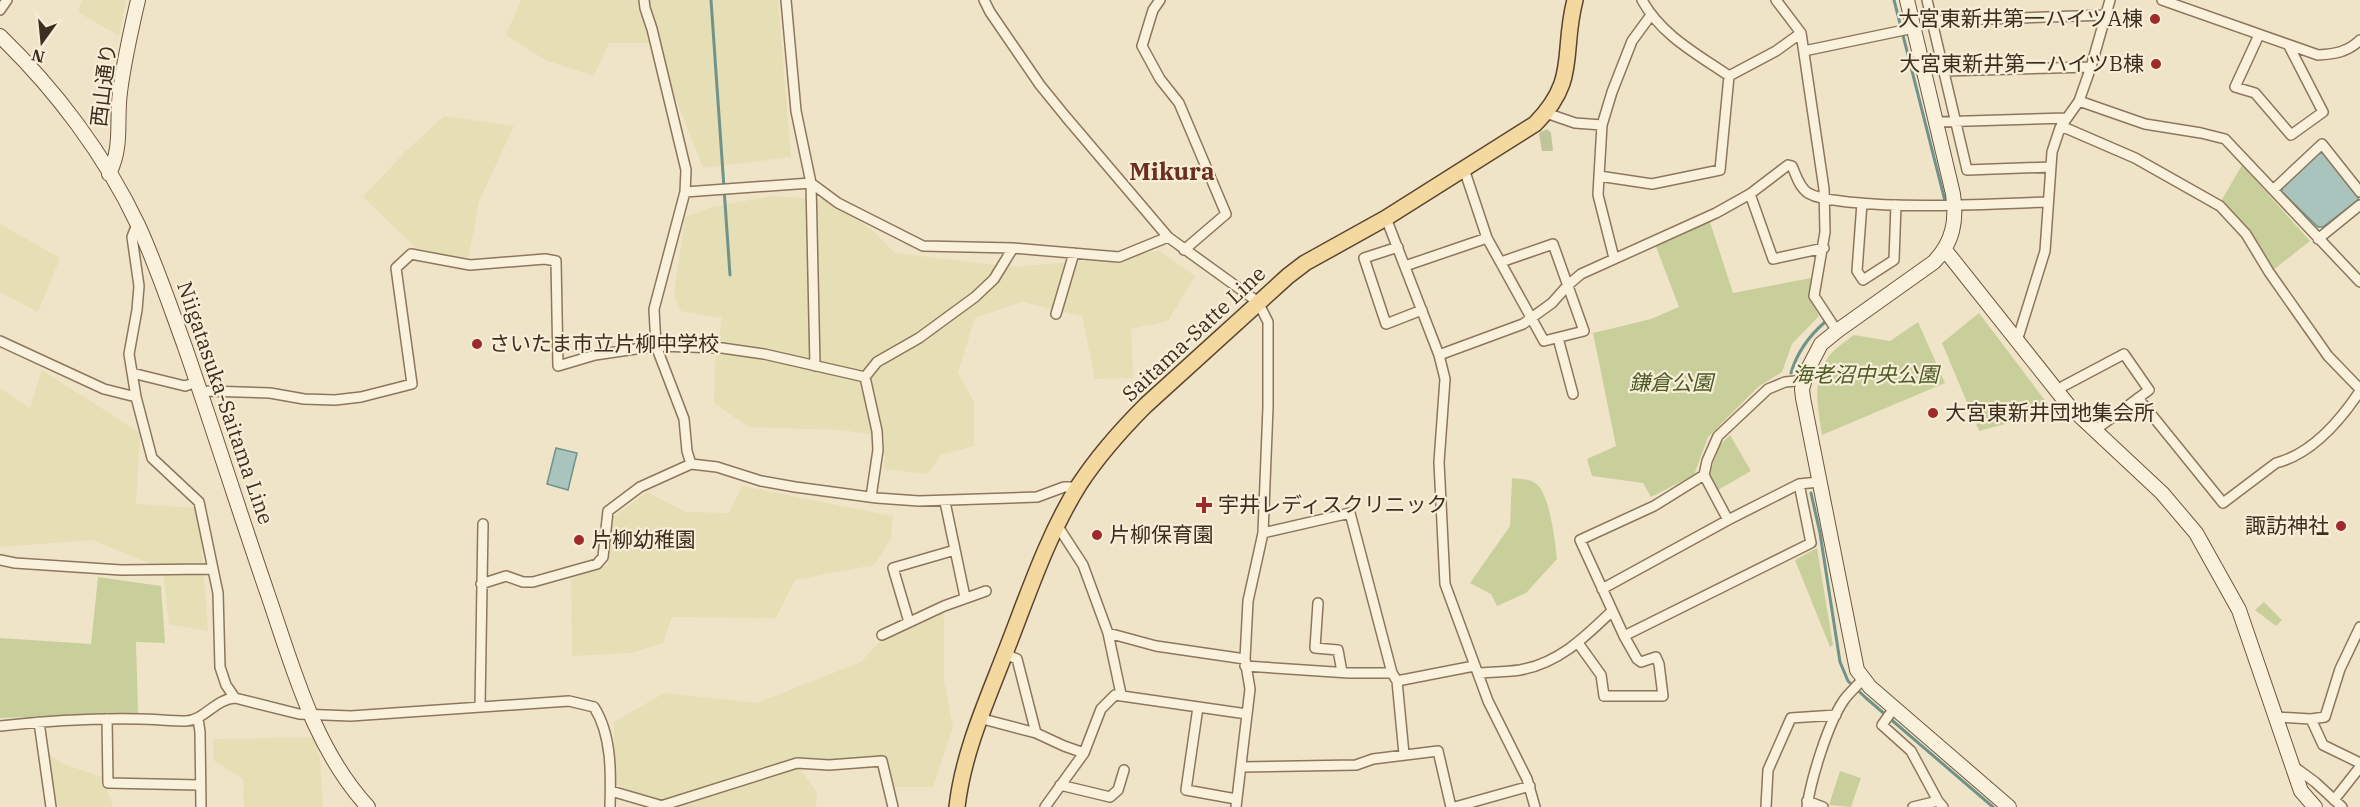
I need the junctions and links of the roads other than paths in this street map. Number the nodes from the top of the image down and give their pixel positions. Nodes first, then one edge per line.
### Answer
1 (8, 0) edge
2 (138, 0) edge
3 (644, 0) edge
4 (786, 0) edge
5 (984, 0) edge
6 (1160, 0) edge
7 (1575, 0) edge
8 (1642, 0) edge
9 (1776, 0) edge
10 (1907, 0) edge
11 (1927, 0) edge
12 (2110, 0) edge
13 (2162, 0) edge
14 (0, 10) edge
15 (1651, 15) junction
16 (2106, 15) junction
17 (1932, 21) junction
18 (1911, 29) junction
19 (1801, 33) junction
20 (2259, 35) junction
21 (0, 36) edge
22 (2360, 40) edge
23 (2289, 46) junction
24 (1804, 51) junction
25 (2091, 67) junction
26 (1944, 71) junction
27 (1729, 76) junction
28 (2079, 101) junction
29 (1546, 113) junction
30 (1936, 122) junction
31 (1955, 122) junction
32 (2064, 122) junction
33 (1602, 125) junction
34 (2050, 167) junction
35 (1464, 169) junction
36 (109, 174) junction
37 (1599, 176) junction
38 (811, 183) junction
39 (2272, 190) junction
40 (685, 192) junction
41 (2360, 192) edge
42 (1750, 194) junction
43 (1824, 199) junction
44 (2047, 202) junction
45 (1862, 203) junction
46 (1896, 205) junction
47 (1955, 205) junction
48 (2360, 205) edge
49 (1386, 218) junction
50 (137, 224) junction
51 (1168, 237) junction
52 (1487, 238) junction
53 (2318, 239) junction
54 (1013, 248) junction
55 (1398, 248) junction
56 (1824, 248) junction
57 (1184, 250) junction
58 (1945, 250) junction
59 (1074, 253) junction
60 (1614, 258) junction
61 (1501, 262) junction
62 (1405, 266) junction
63 (2360, 282) edge
64 (1568, 285) junction
65 (1258, 302) junction
66 (1422, 310) junction
67 (1056, 314) dead end
68 (1531, 319) junction
69 (1837, 331) junction
70 (1558, 338) junction
71 (0, 341) edge
72 (2017, 341) junction
73 (656, 346) junction
74 (1439, 355) junction
75 (815, 366) junction
76 (132, 373) junction
77 (865, 377) junction
78 (1804, 380) junction
79 (199, 388) junction
80 (2055, 390) junction
81 (2360, 390) edge
82 (1573, 394) dead end
83 (136, 397) junction
84 (2139, 398) junction
85 (2094, 431) junction
86 (691, 464) junction
87 (1704, 475) junction
88 (1819, 482) junction
89 (1799, 484) junction
90 (1078, 487) junction
91 (871, 497) junction
92 (945, 502) junction
93 (1728, 520) junction
94 (483, 524) dead end
95 (1057, 525) junction
96 (1263, 533) junction
97 (954, 550) junction
98 (0, 560) edge
99 (212, 569) junction
100 (481, 584) junction
101 (1602, 589) junction
102 (986, 591) dead end
103 (965, 597) junction
104 (1318, 603) dead end
105 (1612, 611) junction
106 (909, 622) junction
107 (2360, 627) edge
108 (1108, 633) junction
109 (882, 635) dead end
110 (1624, 636) junction
111 (1578, 643) junction
112 (1005, 654) junction
113 (1245, 662) junction
114 (1476, 669) junction
115 (1342, 672) junction
116 (1395, 677) junction
117 (1857, 686) junction
118 (1121, 694) junction
119 (235, 698) junction
120 (480, 706) junction
121 (1198, 707) junction
122 (1894, 708) junction
123 (310, 714) junction
124 (1247, 714) junction
125 (1836, 715) junction
126 (2276, 717) junction
127 (979, 718) junction
128 (107, 719) junction
129 (198, 719) junction
130 (2311, 719) junction
131 (39, 722) junction
132 (0, 726) edge
133 (1036, 733) junction
134 (1084, 753) junction
135 (1404, 754) junction
136 (2292, 765) junction
137 (2360, 765) edge
138 (1241, 767) junction
139 (1124, 770) dead end
140 (1060, 785) junction
141 (199, 786) junction
142 (1530, 786) junction
143 (610, 791) junction
144 (1497, 796) junction
145 (1236, 803) edge
146 (1807, 804) edge
147 (1941, 804) edge
148 (2338, 804) edge
149 (665, 806) edge
150 (51, 807) edge
151 (201, 807) edge
152 (368, 807) edge
153 (610, 807) edge
154 (893, 807) edge
155 (957, 807) edge
156 (1045, 807) edge
157 (1453, 807) edge
158 (1500, 807) edge
159 (1534, 807) edge
160 (1766, 807) edge
161 (1822, 807) edge
162 (1913, 807) edge
163 (2008, 807) edge
164 (2314, 807) edge

1 - 14 street
2 - 36 street, 西山通り
3 - 40 street
4 - 38 street
5 - 51 street
6 - 57 street
7 - 29 main road, Saitama-Satte Line
8 - 15 street
9 - 19 street
10 - 18 street
11 - 17 street
12 - 16 street
13 - 20 street
15 - 27 street
15 - 33 street
16 - 17 street
16 - 25 street
17 - 26 street
18 - 24 street
18 - 30 street
19 - 24 street
19 - 27 street
20 - 23 street
20 - 23 street
21 - 36 street, Niigatasuka-Saitama Line
22 - 23 street
24 - 43 street
25 - 26 street
25 - 28 street
26 - 31 street
27 - 37 street
28 - 32 street
28 - 39 street
29 - 33 street
29 - 35 main road, Saitama-Satte Line
30 - 31 street
30 - 47 street
31 - 32 street
31 - 34 street
32 - 34 street
32 - 81 street
33 - 37 street
34 - 44 street
35 - 49 main road, Saitama-Satte Line
35 - 52 street
36 - 50 street, Niigatasuka-Saitama Line
37 - 60 street
38 - 40 street
38 - 54 street
38 - 75 street
39 - 41 street
39 - 53 street
40 - 73 street
42 - 43 street
42 - 56 street
42 - 60 street
43 - 45 street
43 - 56 street
44 - 47 street
44 - 72 street
45 - 46 street
45 - 46 street
46 - 47 street
47 - 58 street
48 - 53 street
49 - 55 street
49 - 65 main road, Saitama-Satte Line
50 - 76 street
50 - 79 street, Niigatasuka-Saitama Line
51 - 57 street
51 - 59 street
52 - 61 street
52 - 62 street
53 - 63 street
54 - 59 street
54 - 77 street
55 - 62 street
55 - 66 street
56 - 69 street
57 - 65 street
58 - 69 street
58 - 72 street
59 - 67 street
60 - 64 street
61 - 64 street
61 - 68 street
62 - 66 street
64 - 68 street
64 - 70 street
65 - 90 main road, Saitama-Satte Line
65 - 96 street
66 - 74 street
68 - 70 street
68 - 74 street
69 - 78 street
70 - 82 street
71 - 83 street
72 - 80 street
73 - 75 street
73 - 79 street
73 - 86 street
74 - 114 street
75 - 77 street
76 - 79 street
76 - 83 street
77 - 91 street
78 - 87 street
78 - 88 street
79 - 123 street, Niigatasuka-Saitama Line
80 - 84 street
80 - 85 street
81 - 84 street
83 - 99 street
84 - 85 street
85 - 126 street
86 - 91 street
86 - 100 street
87 - 93 street
87 - 101 street
88 - 89 street
88 - 117 street
89 - 93 street
89 - 110 street
90 - 92 street
90 - 95 main road, Saitama-Satte Line
91 - 92 street
92 - 97 street
93 - 101 street
94 - 100 street
95 - 108 street
95 - 112 main road, Saitama-Satte Line
96 - 113 street
96 - 116 street
97 - 103 street
97 - 106 street
98 - 99 street
99 - 119 street
100 - 120 street
101 - 105 street
102 - 103 street
103 - 106 street
104 - 115 street
105 - 110 street
105 - 111 street
106 - 109 street
107 - 130 street
108 - 113 street
108 - 118 street
110 - 111 street
111 - 114 street
112 - 127 main road, Saitama-Satte Line
112 - 133 street
113 - 115 street
113 - 124 street
114 - 116 street
114 - 142 street
115 - 116 street
116 - 135 street
117 - 122 street
117 - 125 street
118 - 121 street
118 - 134 street
119 - 123 street
119 - 129 street
120 - 123 street
120 - 143 street
121 - 124 street
121 - 145 street
122 - 147 street
122 - 163 street
123 - 152 street, Niigatasuka-Saitama Line
124 - 138 street
125 - 146 street
125 - 160 street
126 - 130 street
126 - 136 street
127 - 133 street
127 - 155 main road, Saitama-Satte Line
128 - 129 street
128 - 131 street
128 - 141 street
129 - 141 street
130 - 137 street
131 - 132 street
131 - 150 street
133 - 134 street
134 - 140 street
135 - 138 street
135 - 157 street
136 - 148 street
136 - 164 street
137 - 148 street
138 - 145 street
139 - 140 street
140 - 156 street
141 - 151 street
142 - 144 street
142 - 159 street
143 - 149 street
143 - 153 street
144 - 157 street
144 - 158 street
146 - 161 street
147 - 162 street
149 - 154 street

